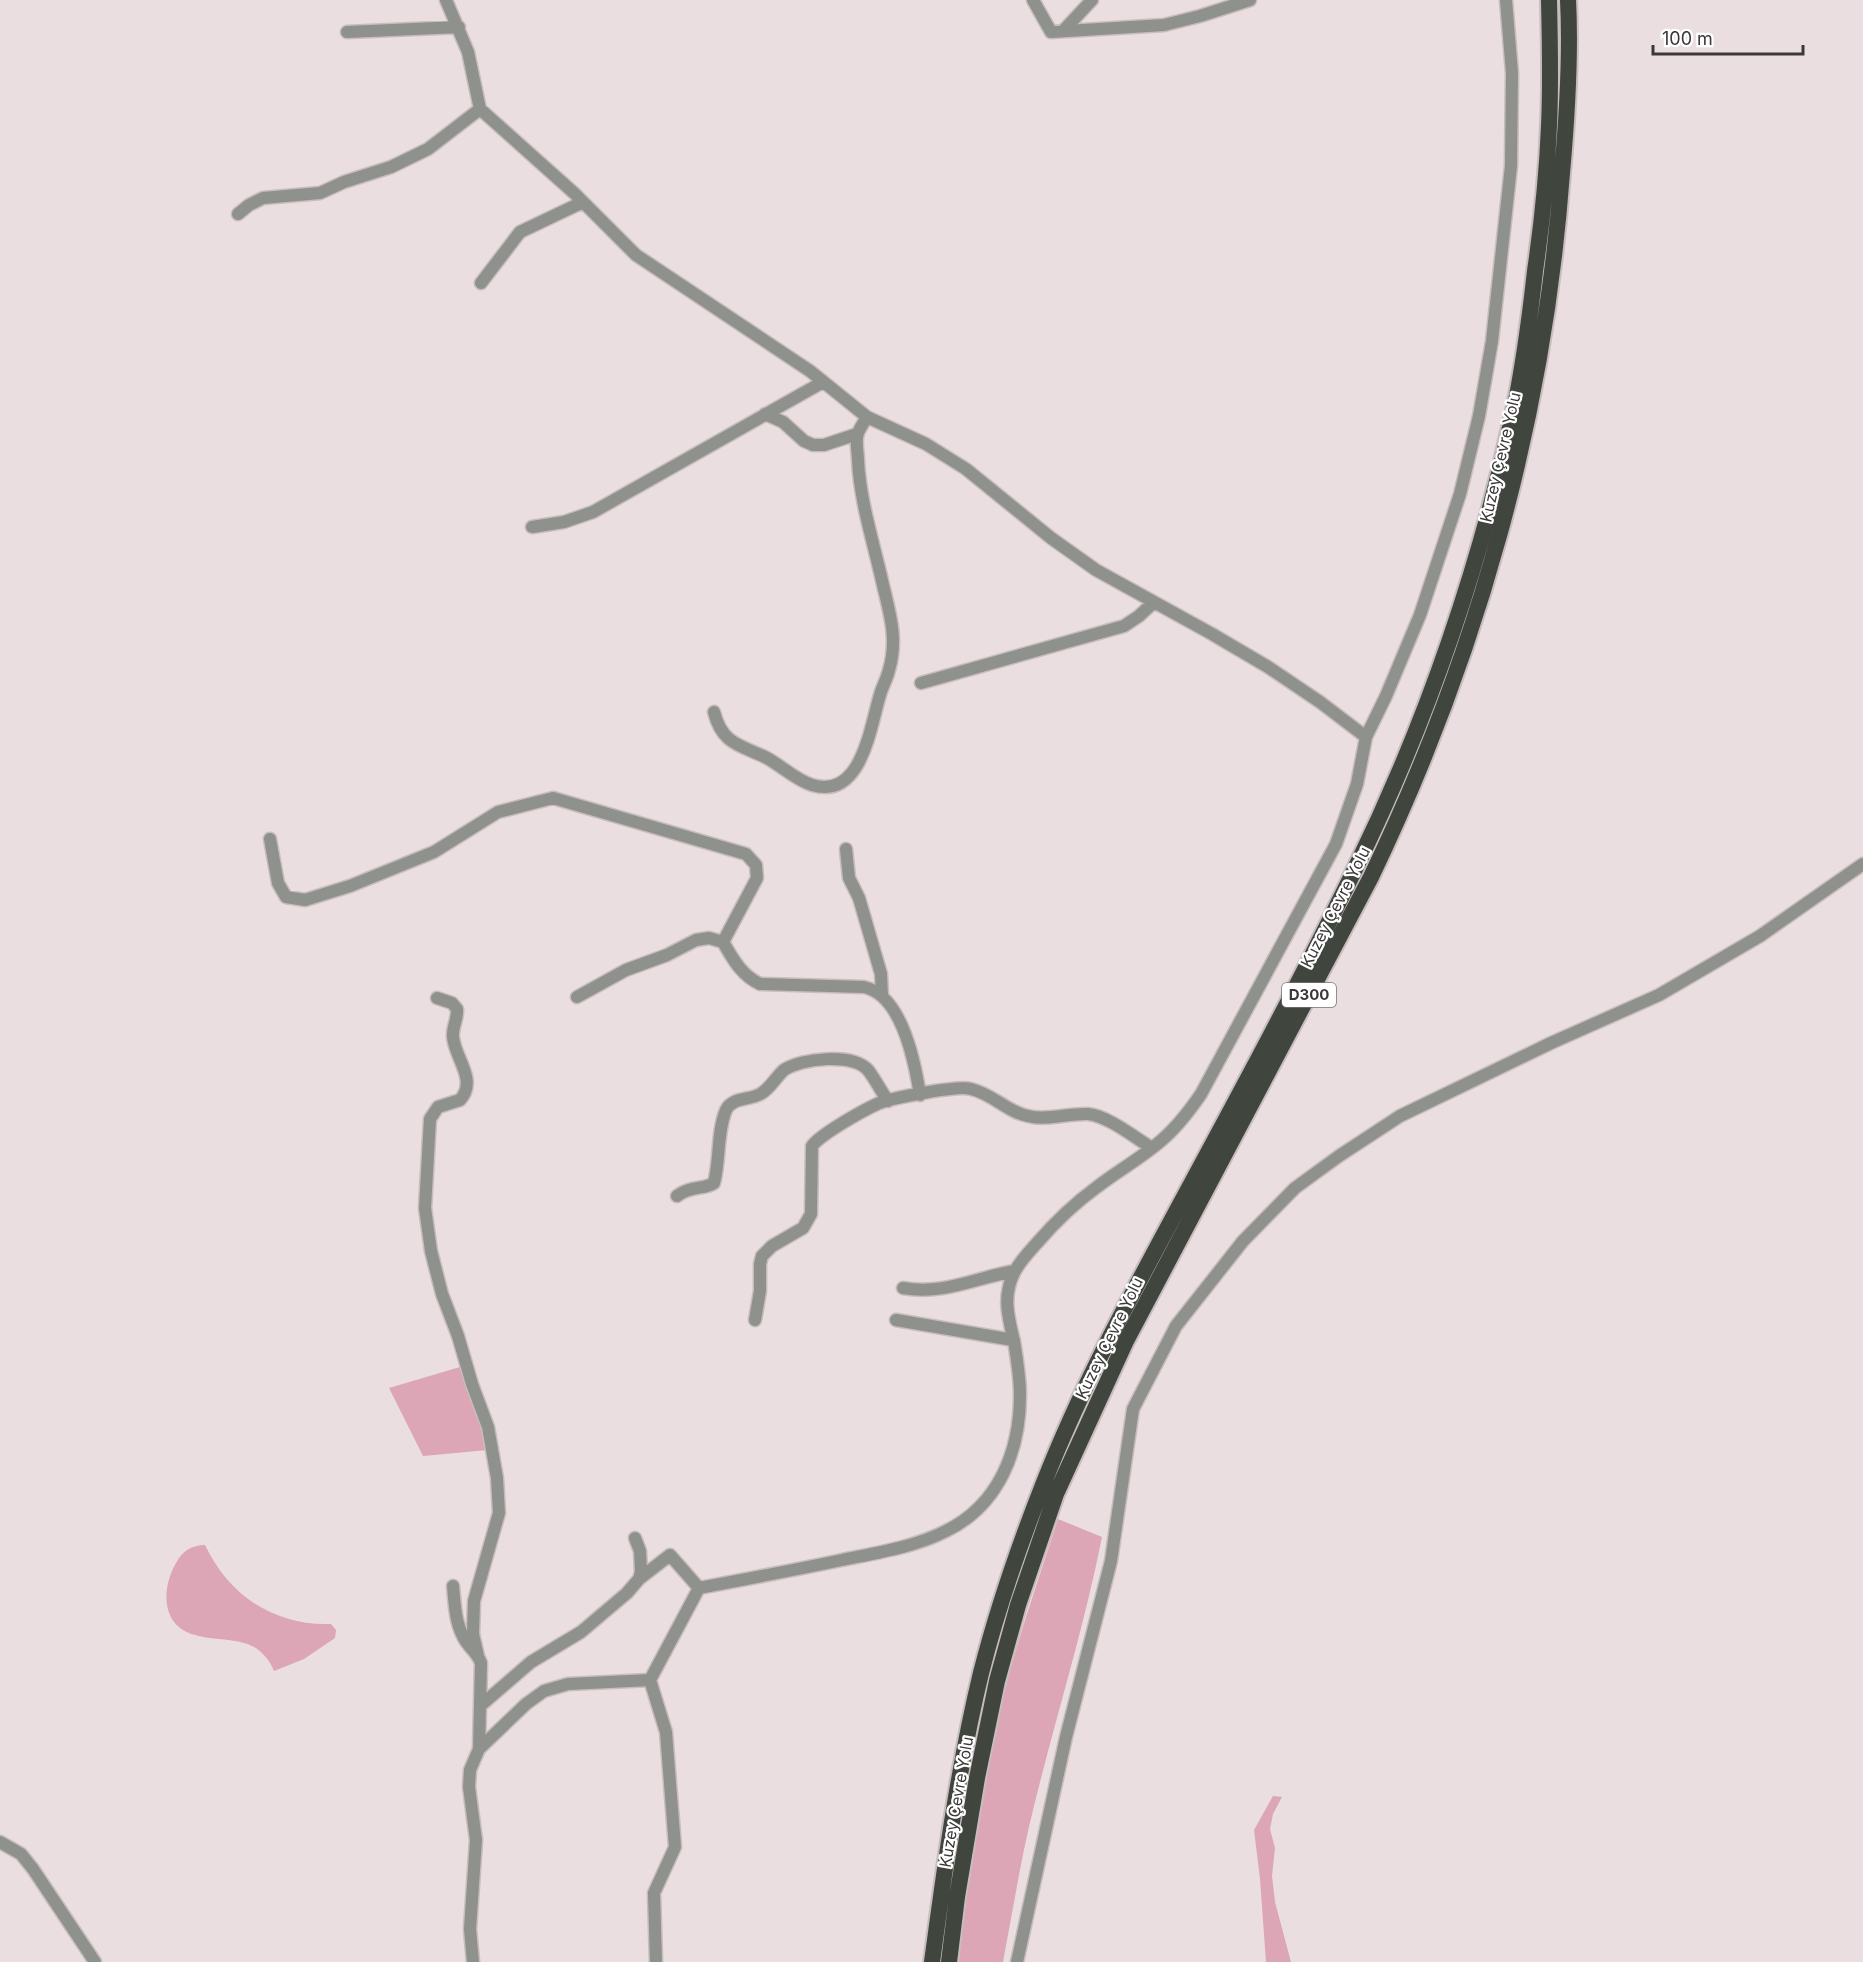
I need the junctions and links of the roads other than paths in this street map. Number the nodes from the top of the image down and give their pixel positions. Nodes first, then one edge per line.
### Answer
1 (446, 0) edge
2 (1033, 0) edge
3 (1092, 0) edge
4 (1250, 0) edge
5 (1506, 0) edge
6 (1568, 0) edge
7 (1575, 0) edge
8 (1549, 2) edge
9 (459, 27) junction
10 (1063, 31) junction
11 (347, 32) dead end
12 (480, 109) junction
13 (1566, 125) junction
14 (583, 202) junction
15 (238, 214) dead end
16 (481, 283) dead end
17 (823, 382) junction
18 (765, 414) junction
19 (867, 417) junction
20 (857, 434) junction
21 (532, 527) dead end
22 (1154, 602) junction
23 (921, 683) dead end
24 (714, 712) dead end
25 (1366, 737) junction
26 (270, 839) dead end
27 (846, 849) dead end
28 (1863, 864) edge
29 (723, 942) junction
30 (882, 996) junction
31 (577, 997) dead end
32 (437, 998) dead end
33 (920, 1095) junction
34 (888, 1101) junction
35 (1152, 1148) junction
36 (677, 1196) dead end
37 (1014, 1271) junction
38 (903, 1287) dead end
39 (754, 1320) dead end
40 (896, 1320) dead end
41 (1014, 1341) junction
42 (635, 1539) dead end
43 (639, 1579) junction
44 (453, 1586) dead end
45 (699, 1588) junction
46 (478, 1656) junction
47 (650, 1680) junction
48 (480, 1706) junction
49 (479, 1749) junction
50 (0, 1842) edge
51 (95, 1962) edge
52 (473, 1962) edge
53 (656, 1962) edge
54 (932, 1962) edge
55 (949, 1962) edge
56 (1017, 1962) edge

1 - 9 street
2 - 10 street
3 - 10 street
4 - 10 street
5 - 25 street
6 - 13 highway, Kuzey Çevre Yolu / D300
7 - 13 highway
8 - 54 highway, Kuzey Çevre Yolu / D300
9 - 11 street
9 - 12 street
12 - 14 street
12 - 15 street
13 - 55 highway, Kuzey Çevre Yolu / D300
14 - 16 street
14 - 17 street
17 - 18 street
17 - 19 street
18 - 20 street
18 - 21 street
19 - 20 street
19 - 22 street
20 - 24 street
22 - 23 street
22 - 25 street
25 - 35 street
26 - 29 street
27 - 30 street
28 - 56 street
29 - 30 street
29 - 31 street
30 - 33 street
32 - 46 street
33 - 34 street
33 - 35 street
34 - 36 street
34 - 39 street
35 - 37 street
37 - 38 street
37 - 41 street
40 - 41 street
41 - 45 street
42 - 43 street
43 - 45 street
43 - 48 street
44 - 46 street
45 - 47 street
46 - 48 street
47 - 49 street
47 - 53 street
48 - 49 street
49 - 52 street
50 - 51 street

